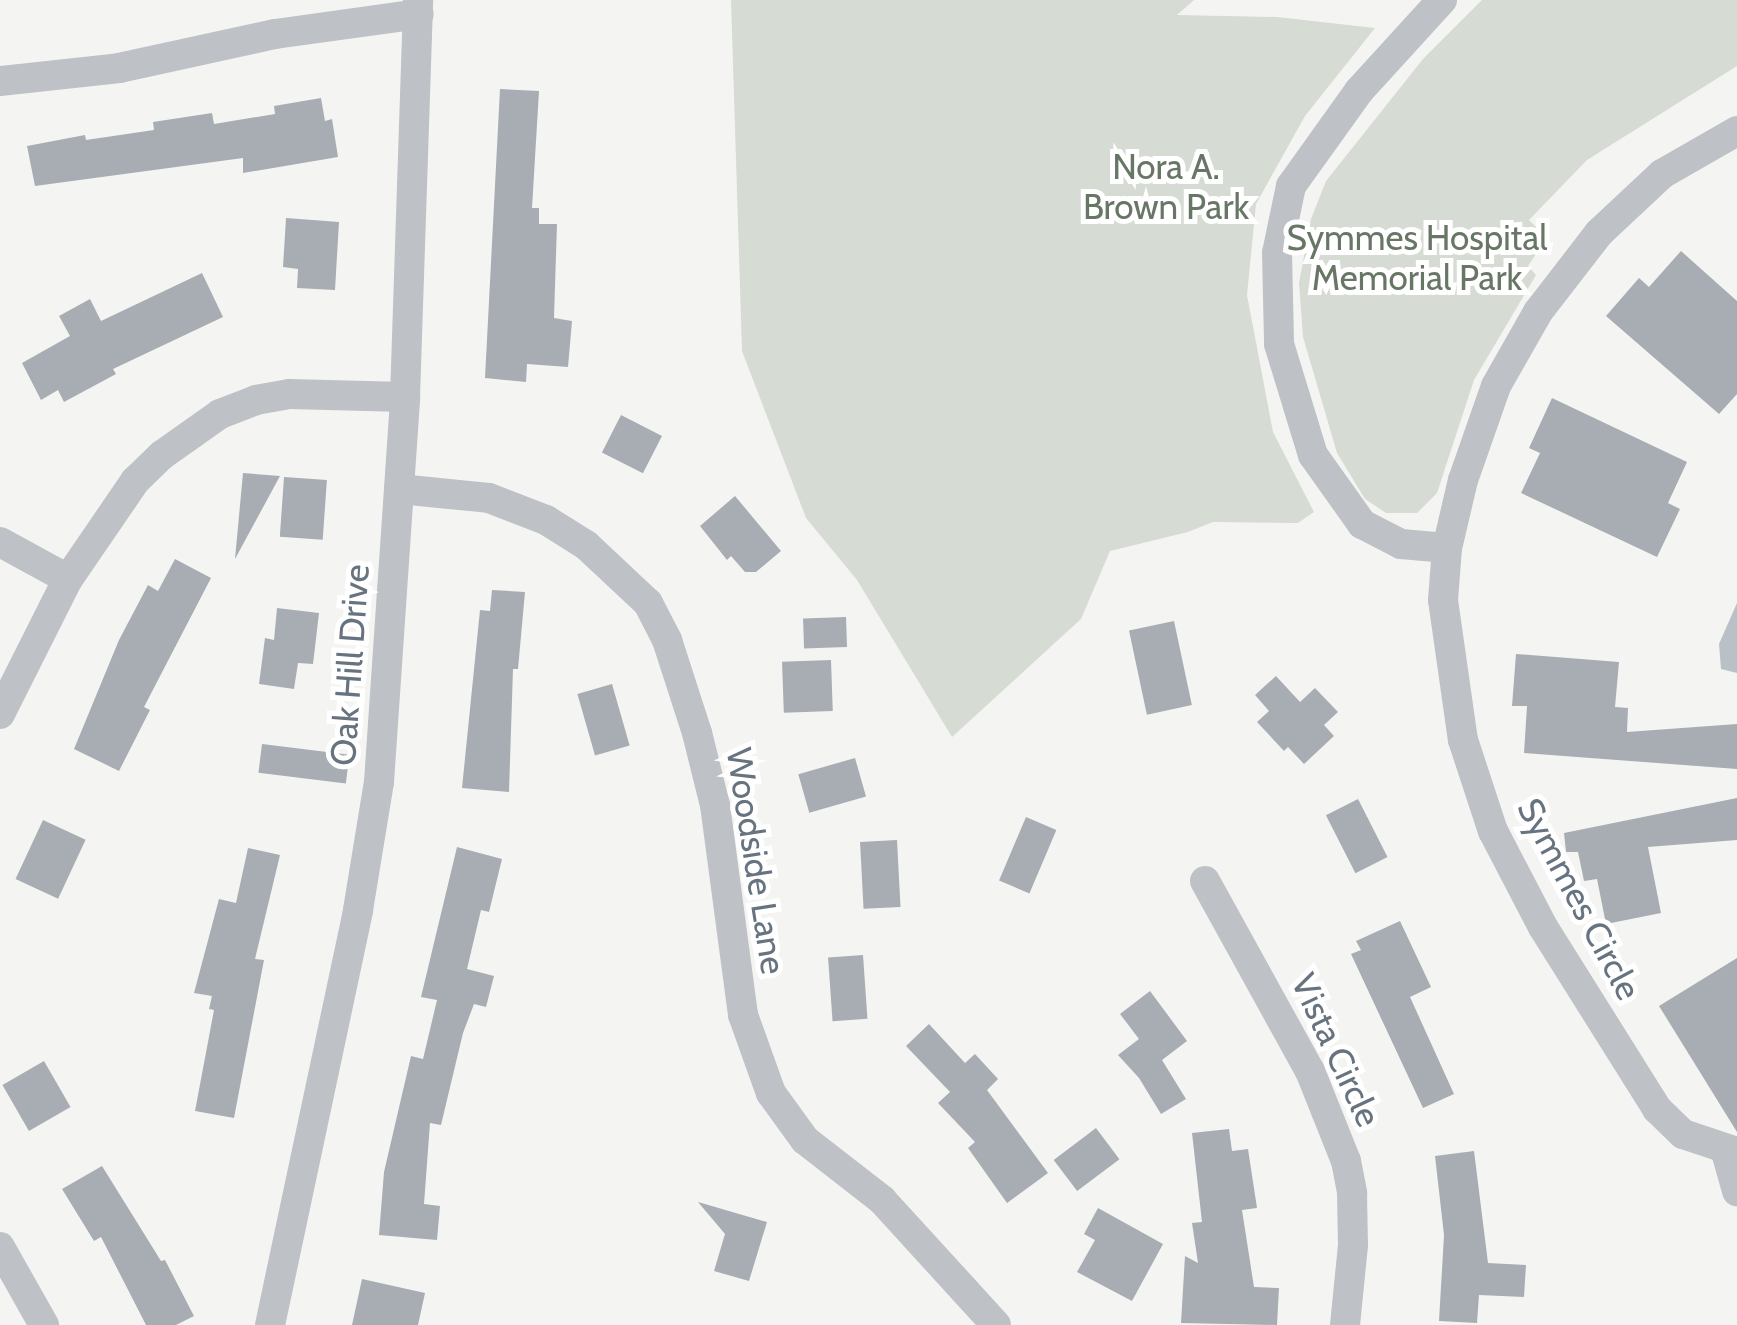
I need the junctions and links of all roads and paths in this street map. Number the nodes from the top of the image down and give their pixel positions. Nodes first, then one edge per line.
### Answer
1 (1442, 0) edge
2 (418, 7) edge
3 (0, 81) edge
4 (1737, 131) edge
5 (404, 397) junction
6 (399, 488) junction
7 (0, 542) edge
8 (1447, 548) junction
9 (68, 580) junction
10 (0, 714) edge
11 (1205, 880) dead end
12 (1731, 1152) edge
13 (1737, 1191) edge
14 (0, 1247) edge
15 (44, 1325) edge
16 (270, 1325) edge
17 (996, 1325) edge
18 (1345, 1325) edge

1 - 8 street
2 - 3 street
2 - 5 street, Oak Hill Drive
4 - 8 street, Symmes Circle
5 - 6 street, Oak Hill Drive
5 - 9 street
6 - 16 street, Oak Hill Drive
6 - 17 street, Woodside Lane
7 - 9 street
8 - 12 street, Symmes Circle
9 - 10 street
11 - 18 street, Vista Circle
12 - 13 street
14 - 15 street

